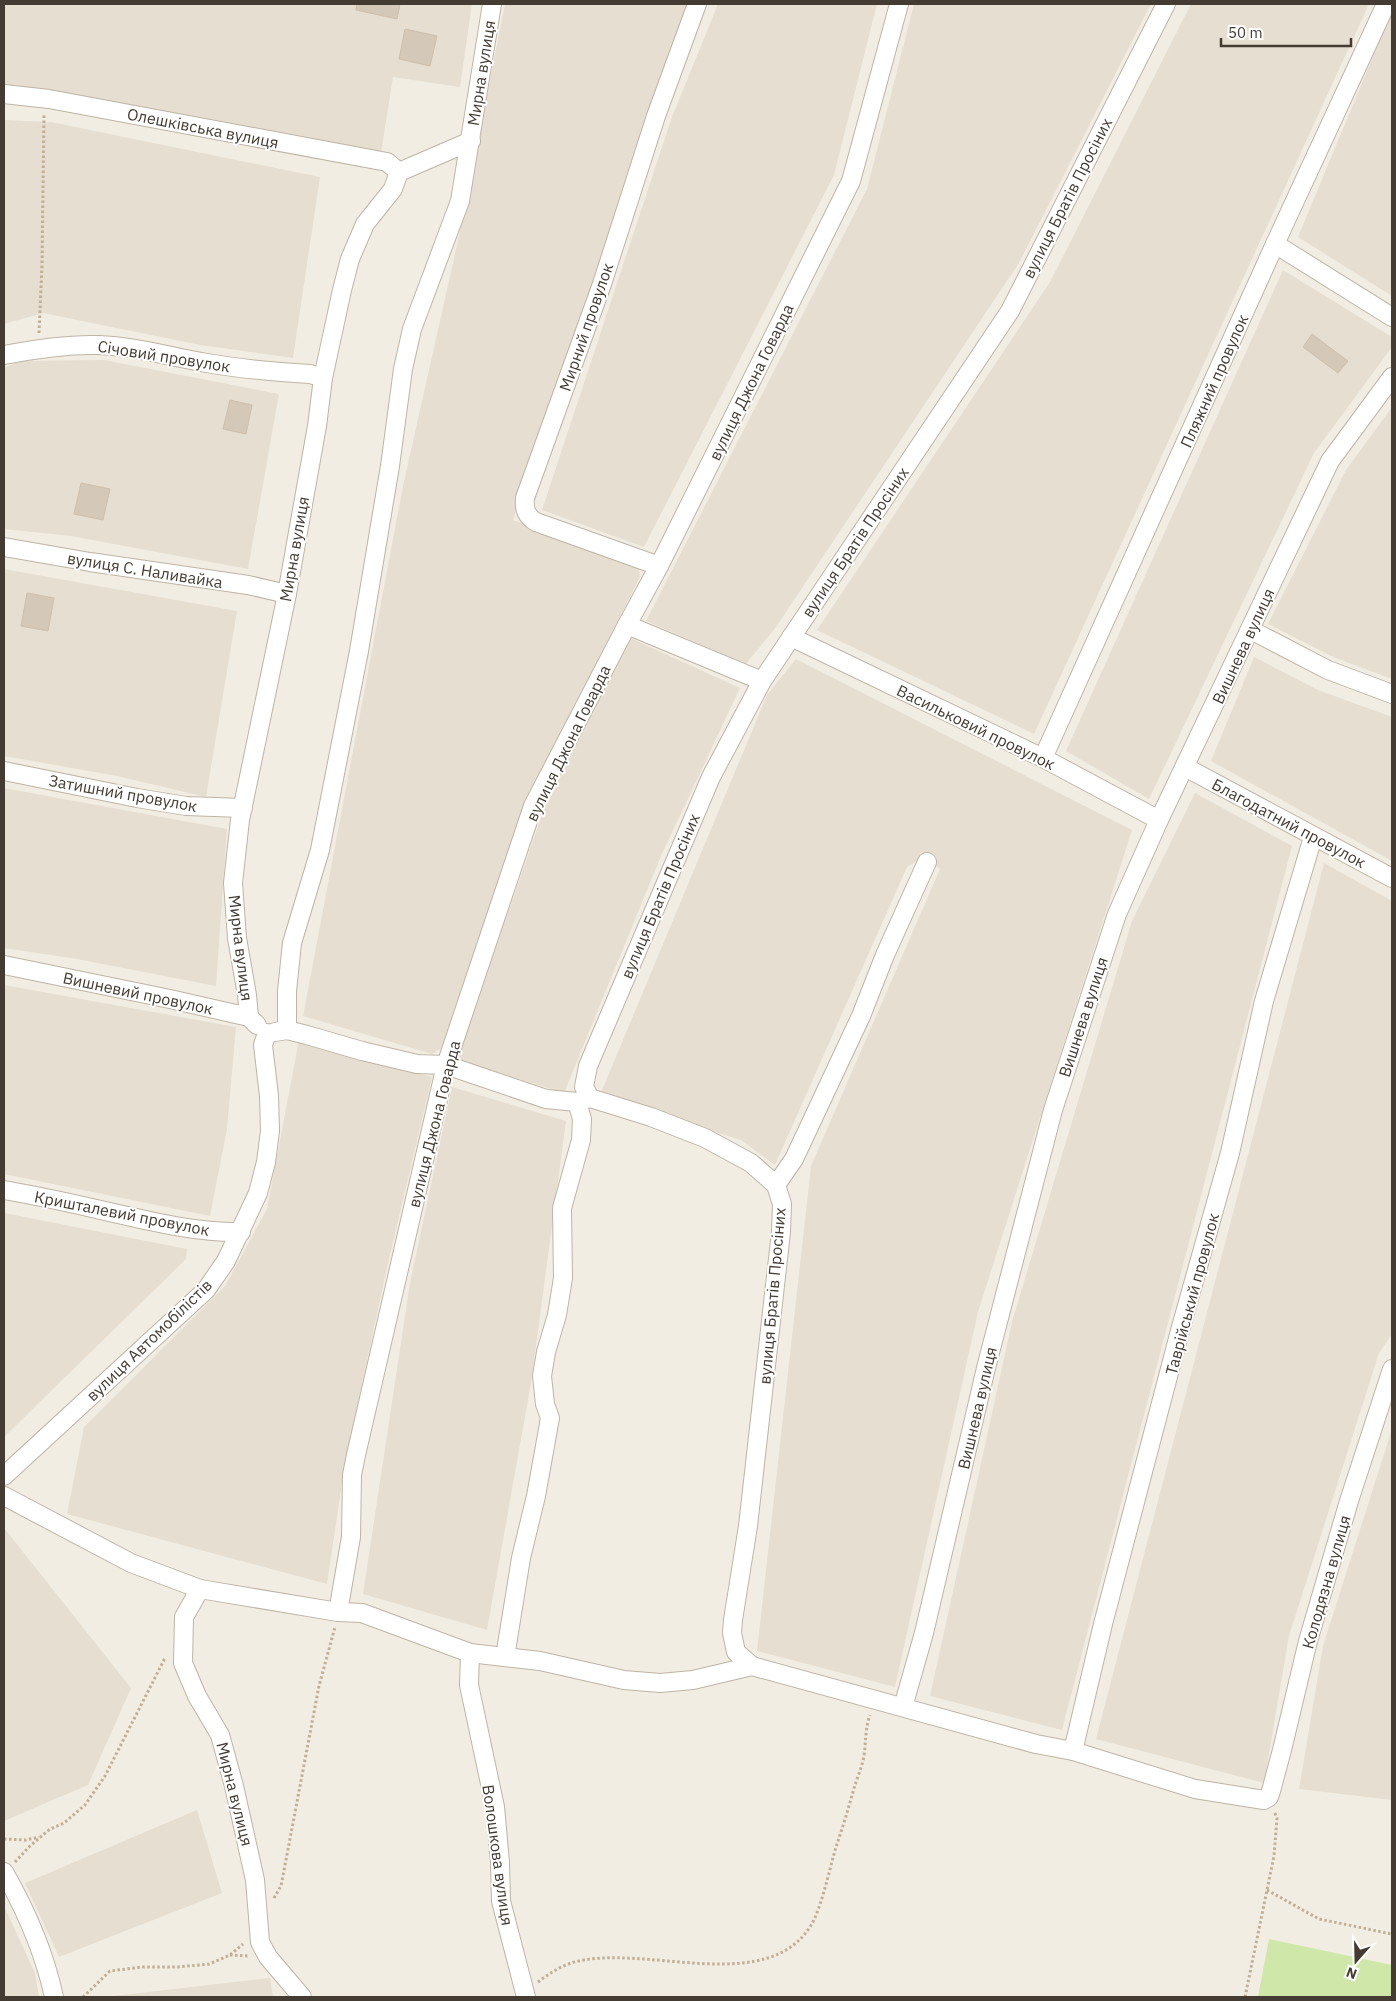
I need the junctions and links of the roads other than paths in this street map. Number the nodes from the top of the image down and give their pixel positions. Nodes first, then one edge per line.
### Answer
1 (492, 4) edge
2 (697, 4) edge
3 (899, 4) edge
4 (1166, 4) edge
5 (1386, 4) edge
6 (4, 94) edge
7 (471, 141) junction
8 (399, 172) junction
9 (1275, 244) junction
10 (1392, 317) edge
11 (4, 355) edge
12 (1392, 377) edge
13 (323, 378) junction
14 (4, 547) edge
15 (659, 566) junction
16 (287, 594) junction
17 (626, 624) junction
18 (1251, 630) junction
19 (791, 637) junction
20 (762, 681) junction
21 (1392, 694) edge
22 (1043, 758) junction
23 (1185, 767) junction
24 (4, 772) edge
25 (243, 808) junction
26 (1159, 820) junction
27 (1313, 837) junction
28 (927, 862) dead end
29 (1392, 878) edge
30 (4, 966) edge
31 (249, 1018) junction
32 (287, 1030) junction
33 (267, 1034) junction
34 (446, 1065) junction
35 (584, 1100) junction
36 (776, 1185) junction
37 (4, 1190) edge
38 (241, 1232) junction
39 (1392, 1369) edge
40 (4, 1476) edge
41 (4, 1496) edge
42 (200, 1589) junction
43 (338, 1612) junction
44 (470, 1653) junction
45 (505, 1657) junction
46 (752, 1666) junction
47 (903, 1707) junction
48 (1073, 1751) junction
49 (7, 1877) edge
50 (525, 1994) edge
51 (54, 1997) edge
52 (302, 1997) edge

1 - 7 street, Мирна вулиця
2 - 15 street, Мирний провулок
3 - 15 street, вулиця Джона Говарда
4 - 19 street, вулиця Братів Просіних
5 - 9 street, Пляжний провулок
6 - 8 street, Олешківська вулиця
7 - 8 street, Мирна вулиця
7 - 32 street, Мирна вулиця
8 - 13 street, Мирна вулиця
9 - 10 street
9 - 22 street, Пляжний провулок
11 - 13 street, Січовий провулок
12 - 18 street, Вишнева вулиця
13 - 16 street, Мирна вулиця
14 - 16 street, вулиця С. Наливайка
15 - 17 street, вулиця Джона Говарда
16 - 25 street, Мирна вулиця
17 - 20 street
17 - 34 street, вулиця Джона Говарда
18 - 21 street
18 - 23 street, Вишнева вулиця
19 - 20 street, вулиця Братів Просіних
19 - 22 street, Васильковий провулок
20 - 35 street, вулиця Братів Просіних
22 - 26 street, Васильковий провулок
23 - 26 street, Вишнева вулиця
23 - 27 street, Благодатний провулок
24 - 25 street, Затишний провулок
25 - 31 street, Мирна вулиця
26 - 47 street, Вишнева вулиця
27 - 29 street, Благодатний провулок
27 - 48 street, Таврійський провулок
28 - 36 street, вулиця Братів Просіних
30 - 31 street, Вишневий провулок
31 - 33 street, Вишневий провулок
32 - 33 street
32 - 34 street
33 - 38 street, вулиця Автомобілістів
34 - 35 street
34 - 43 street, вулиця Джона Говарда
35 - 36 street
35 - 45 street, вулиця Братів Просіних
36 - 46 street, вулиця Братів Просіних
37 - 38 street, Кришталевий провулок
38 - 40 street, вулиця Автомобілістів
39 - 48 street, Колодязна вулиця
41 - 42 street
42 - 43 street
42 - 52 street, Мирна вулиця
43 - 44 street
44 - 45 street
44 - 50 street, Волошкова вулиця
45 - 46 street
46 - 47 street
47 - 48 street
49 - 51 street

